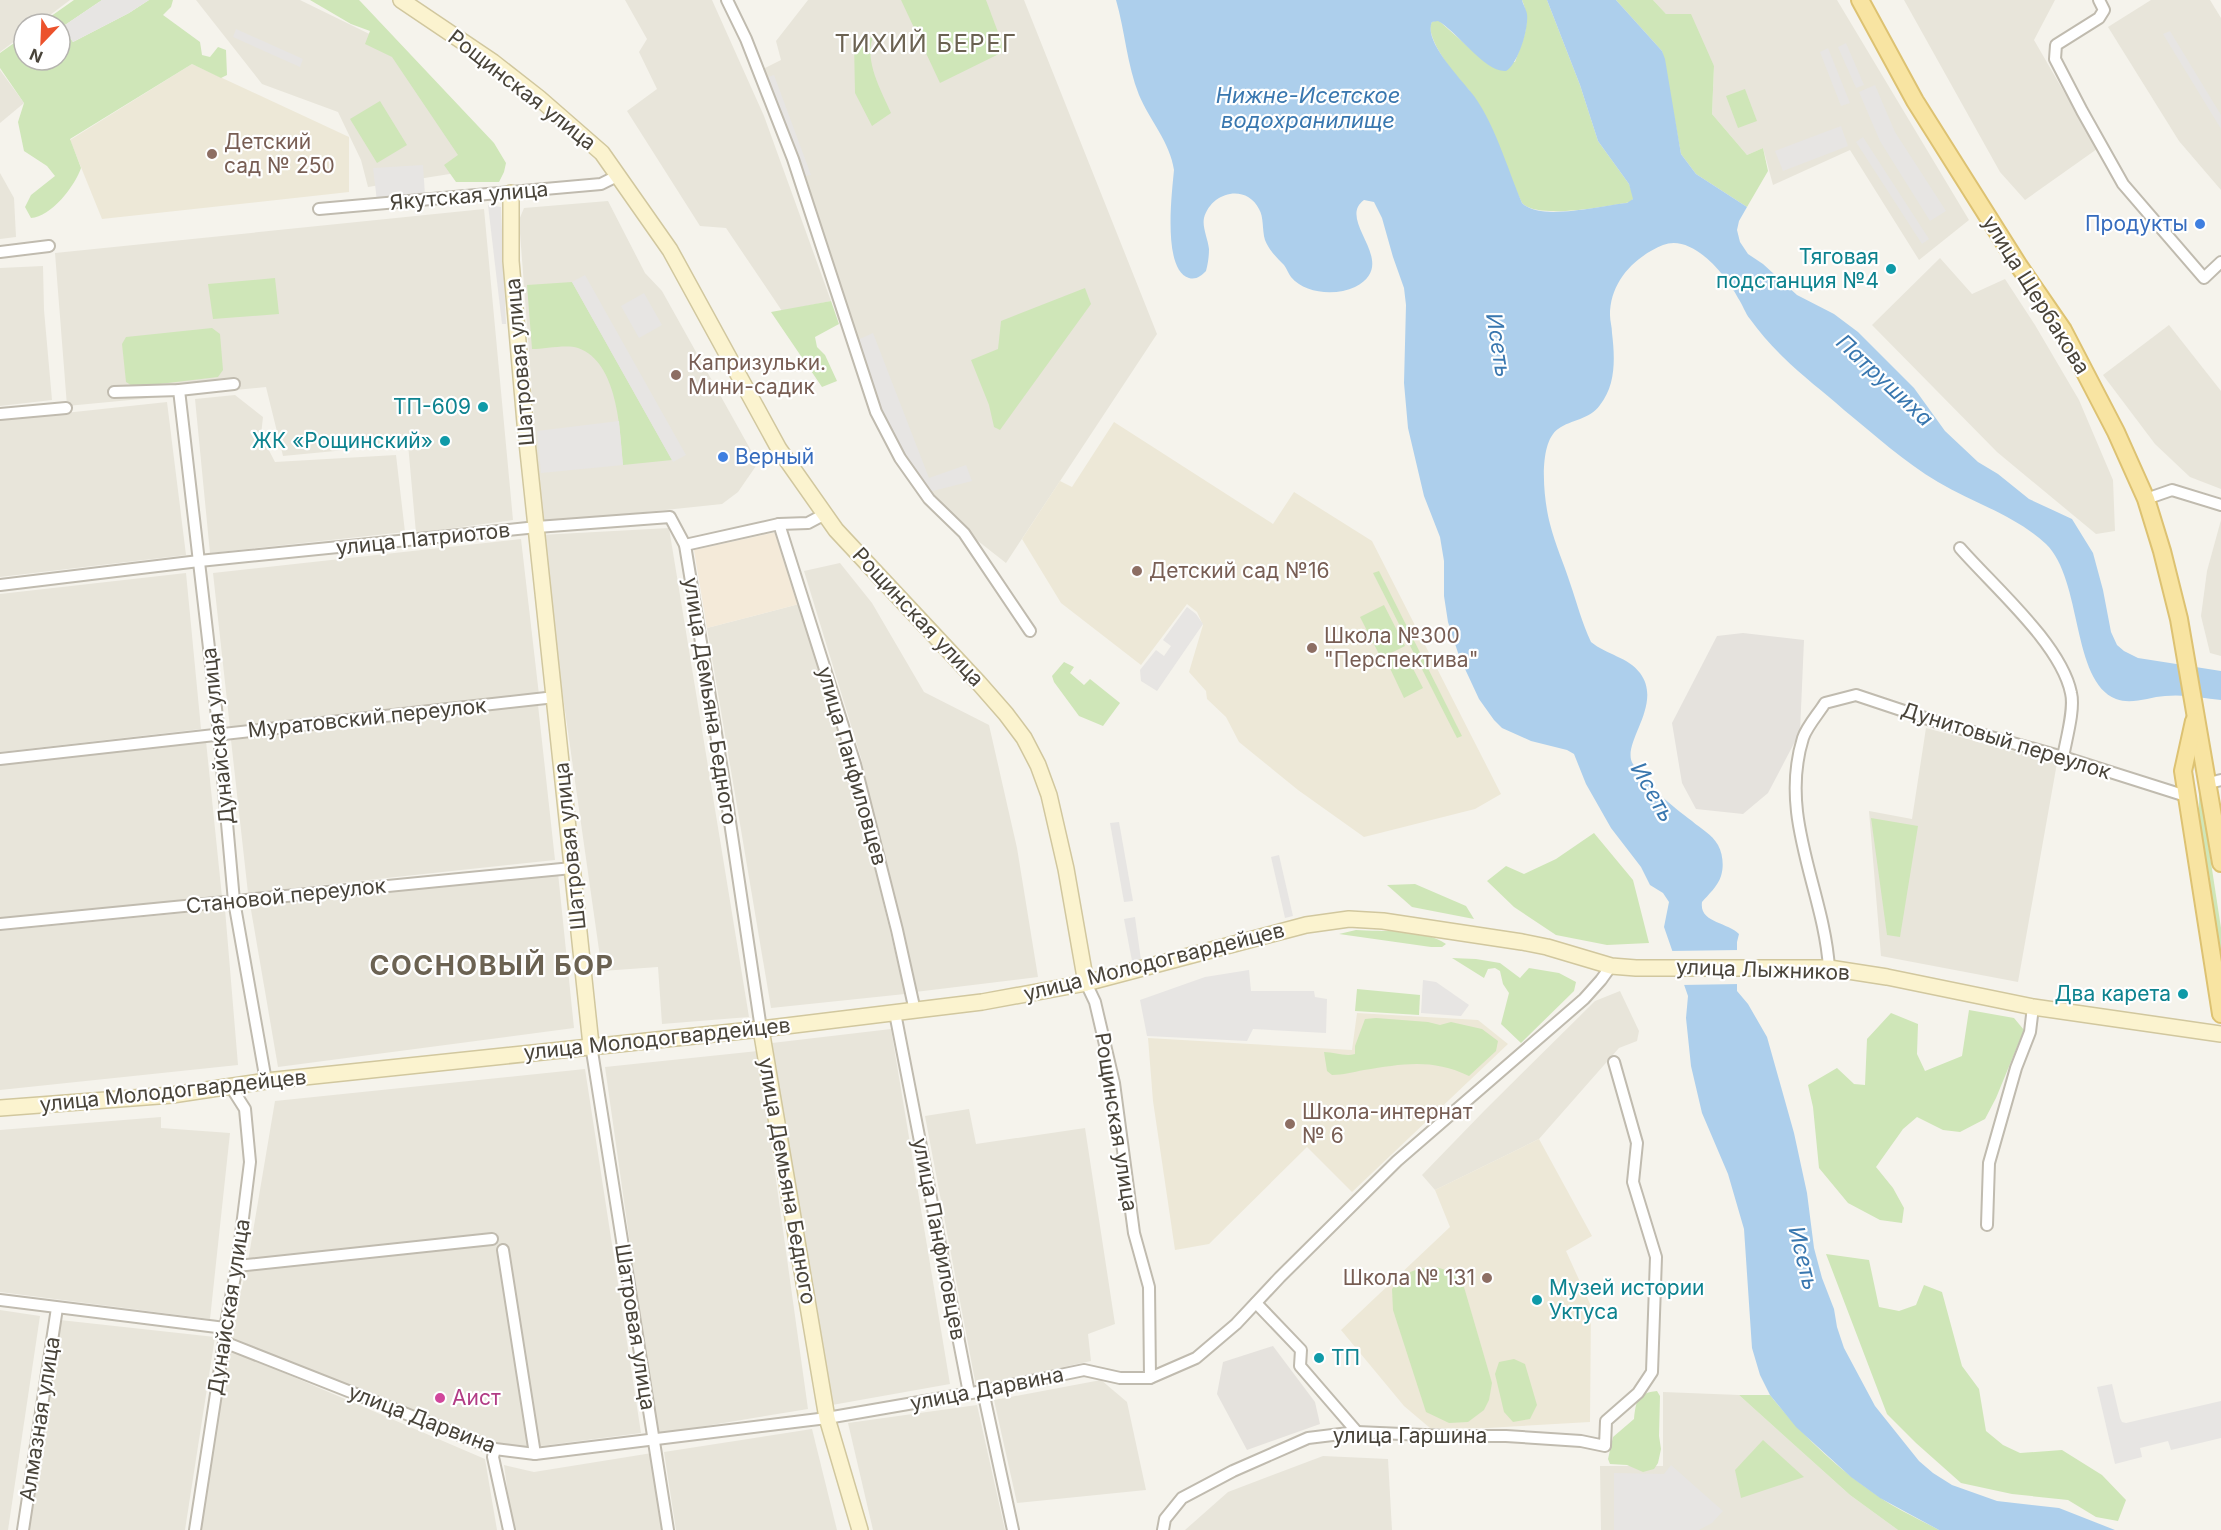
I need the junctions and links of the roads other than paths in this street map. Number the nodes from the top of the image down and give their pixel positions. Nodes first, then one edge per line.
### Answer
1 (401, 0) edge
2 (727, 0) edge
3 (1860, 0) edge
4 (2098, 0) edge
5 (618, 176) junction
6 (510, 193) junction
7 (319, 209) dead end
8 (49, 246) dead end
9 (0, 252) edge
10 (2221, 262) edge
11 (234, 384) dead end
12 (179, 390) junction
13 (114, 392) dead end
14 (66, 408) dead end
15 (0, 414) edge
16 (2146, 499) junction
17 (2221, 505) edge
18 (825, 514) junction
19 (779, 524) junction
20 (537, 527) junction
21 (685, 545) junction
22 (1960, 548) dead end
23 (199, 561) junction
24 (0, 585) edge
25 (1030, 631) dead end
26 (555, 697) junction
27 (2195, 708) junction
28 (219, 734) junction
29 (2063, 757) junction
30 (0, 759) edge
31 (2215, 781) edge
32 (2186, 796) junction
33 (2221, 863) edge
34 (572, 868) junction
35 (234, 901) junction
36 (0, 924) edge
37 (1305, 926) joint
38 (1611, 966) junction
39 (1829, 968) junction
40 (1086, 983) junction
41 (2033, 1006) junction
42 (915, 1011) junction
43 (895, 1013) junction
44 (2221, 1014) edge
45 (761, 1029) junction
46 (2221, 1034) edge
47 (591, 1046) junction
48 (1614, 1062) dead end
49 (266, 1081) junction
50 (231, 1087) junction
51 (0, 1108) edge
52 (1987, 1225) dead end
53 (492, 1239) dead end
54 (503, 1250) dead end
55 (237, 1266) junction
56 (0, 1300) edge
57 (1256, 1303) junction
58 (57, 1308) junction
59 (225, 1328) junction
60 (224, 1342) junction
61 (1150, 1378) junction
62 (983, 1391) junction
63 (969, 1393) junction
64 (827, 1418) junction
65 (1357, 1432) junction
66 (653, 1441) junction
67 (495, 1449) junction
68 (535, 1454) junction
69 (1164, 1525) edge
70 (23, 1530) edge
71 (195, 1530) edge
72 (509, 1530) edge
73 (668, 1530) edge
74 (860, 1530) edge
75 (1013, 1530) edge

1 - 5 street, Рощинская улица
2 - 25 street
3 - 16 main road, улица Щербакова
4 - 10 street
5 - 6 street, Якутская улица
5 - 18 street, Рощинская улица
6 - 7 street, Якутская улица
6 - 20 street, Шатровая улица
8 - 9 street
11 - 12 street
12 - 13 street
12 - 23 street, Дунайская улица
14 - 15 street
16 - 17 street
16 - 27 main road, улица Щербакова
18 - 19 street
18 - 40 street, Рощинская улица
19 - 21 street
19 - 42 street, улица Панфиловцев
20 - 21 street, улица Патриотов
20 - 23 street, улица Патриотов
20 - 26 street, Шатровая улица
21 - 45 street, улица Демьяна Бедного
22 - 29 street
23 - 24 street, улица Патриотов
23 - 28 street, Дунайская улица
26 - 28 street, Муратовский переулок
26 - 34 street, Шатровая улица
27 - 31 main road, улица Щербакова
27 - 32 main road, улица Щербакова
28 - 30 street, Муратовский переулок
28 - 35 street, Дунайская улица
29 - 32 street, Дунитовый переулок
29 - 39 street, Дунитовый переулок
31 - 33 main road, улица Щербакова
32 - 44 main road, улица Щербакова
34 - 35 street, Становой переулок
34 - 47 street, Шатровая улица
35 - 36 street, Становой переулок
35 - 49 street, Дунайская улица
37 - 38 street, улица Лыжников
37 - 40 street, улица Молодогвардейцев
38 - 39 street, улица Лыжников
38 - 57 street, улица Дарвина
39 - 41 street, улица Лыжников
40 - 42 street, улица Молодогвардейцев
40 - 61 street, Рощинская улица
41 - 46 street, улица Лыжников
41 - 52 street
42 - 43 street, улица Молодогвардейцев
43 - 45 street, улица Молодогвардейцев
43 - 63 street, улица Панфиловцев
45 - 47 street, улица Молодогвардейцев
45 - 64 street, улица Демьяна Бедного
47 - 49 street, улица Молодогвардейцев
47 - 66 street, Шатровая улица
48 - 65 street, улица Гаршина
49 - 50 street, улица Молодогвардейцев
50 - 51 street, улица Молодогвардейцев
50 - 55 street, Дунайская улица
53 - 55 street
54 - 68 street
55 - 59 street, Дунайская улица
56 - 58 street
57 - 61 street, улица Дарвина
57 - 65 street
58 - 59 street
58 - 70 street, Алмазная улица
59 - 60 street, Дунайская улица
60 - 67 street, улица Дарвина
60 - 71 street, Дунайская улица
61 - 62 street, улица Дарвина
62 - 63 street, улица Дарвина
62 - 75 street
63 - 64 street, улица Дарвина
64 - 66 street, улица Дарвина
64 - 74 street, улица Демьяна Бедного
65 - 69 street, улица Гаршина
66 - 68 street, улица Дарвина
66 - 73 street, Шатровая улица
67 - 68 street, улица Дарвина
67 - 72 street

